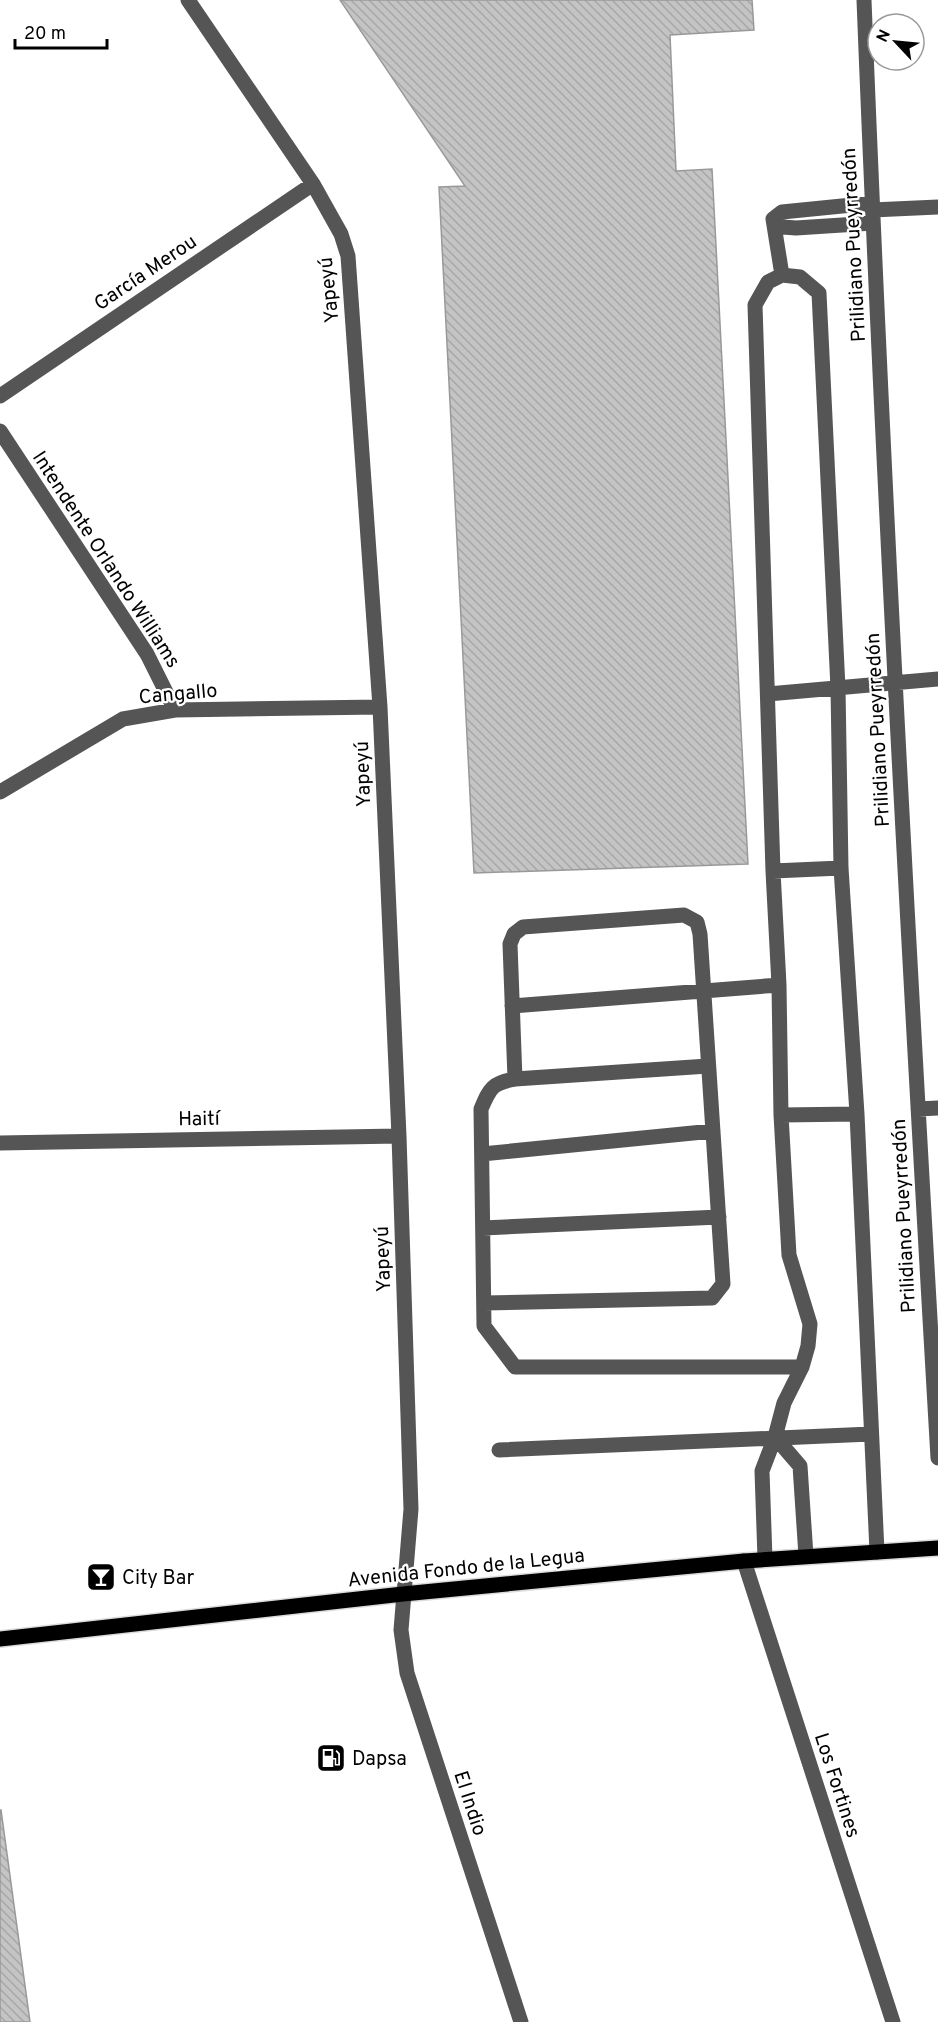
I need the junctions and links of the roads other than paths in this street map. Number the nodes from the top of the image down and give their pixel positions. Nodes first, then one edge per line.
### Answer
1 (188, 0) edge
2 (864, 0) edge
3 (313, 184) junction
4 (938, 207) edge
5 (872, 212) junction
6 (782, 275) junction
7 (0, 396) edge
8 (0, 431) edge
9 (938, 679) edge
10 (896, 682) junction
11 (838, 688) junction
12 (768, 694) junction
13 (380, 707) junction
14 (175, 710) junction
15 (0, 792) edge
16 (841, 868) junction
17 (773, 871) junction
18 (779, 985) junction
19 (703, 992) junction
20 (512, 1006) junction
21 (708, 1066) junction
22 (515, 1079) junction
23 (938, 1108) edge
24 (918, 1109) junction
25 (857, 1114) junction
26 (781, 1115) junction
27 (713, 1131) junction
28 (399, 1136) junction
29 (0, 1143) edge
30 (482, 1155) junction
31 (719, 1217) junction
32 (483, 1228) junction
33 (484, 1303) junction
34 (802, 1367) junction
35 (872, 1434) junction
36 (775, 1437) junction
37 (499, 1450) dead end
38 (938, 1458) edge
39 (938, 1548) edge
40 (877, 1552) junction
41 (806, 1556) junction
42 (765, 1559) junction
43 (744, 1561) junction
44 (404, 1594) junction
45 (0, 1639) edge
46 (521, 2022) edge
47 (893, 2022) edge

1 - 3 street, Yapeyú
2 - 5 street, Prilidiano Pueyrredón
3 - 7 street, García Merou
3 - 13 street, Yapeyú
4 - 5 street
5 - 6 street
5 - 10 street, Prilidiano Pueyrredón
6 - 11 street
6 - 12 street
8 - 14 street, Intendente Orlando Williams
9 - 10 street
10 - 11 street
10 - 24 street, Prilidiano Pueyrredón
11 - 12 street
11 - 16 street
12 - 17 street
13 - 14 street, Cangallo
13 - 28 street, Yapeyú
14 - 15 street, Cangallo
16 - 17 street
16 - 25 street
17 - 18 street
18 - 19 street
18 - 26 street
19 - 20 street
19 - 20 street
19 - 21 street
20 - 22 street
21 - 22 street
21 - 27 street
22 - 30 street
23 - 24 street
24 - 38 street, Prilidiano Pueyrredón
25 - 26 street
25 - 35 street
26 - 34 street
27 - 30 street
27 - 31 street
28 - 29 street, Haití
28 - 44 street, Yapeyú
30 - 32 street
31 - 32 street
31 - 33 street
32 - 33 street
33 - 34 street
34 - 36 street
35 - 36 street
35 - 40 street
36 - 37 street
36 - 41 street
36 - 42 street
39 - 40 main road, Avenida Fondo de la Legua
40 - 41 main road, Avenida Fondo de la Legua
41 - 42 main road, Avenida Fondo de la Legua
42 - 43 main road, Avenida Fondo de la Legua
43 - 44 main road, Avenida Fondo de la Legua
43 - 47 street, Los Fortines
44 - 45 main road, Avenida Fondo de la Legua
44 - 46 street, El Indio

